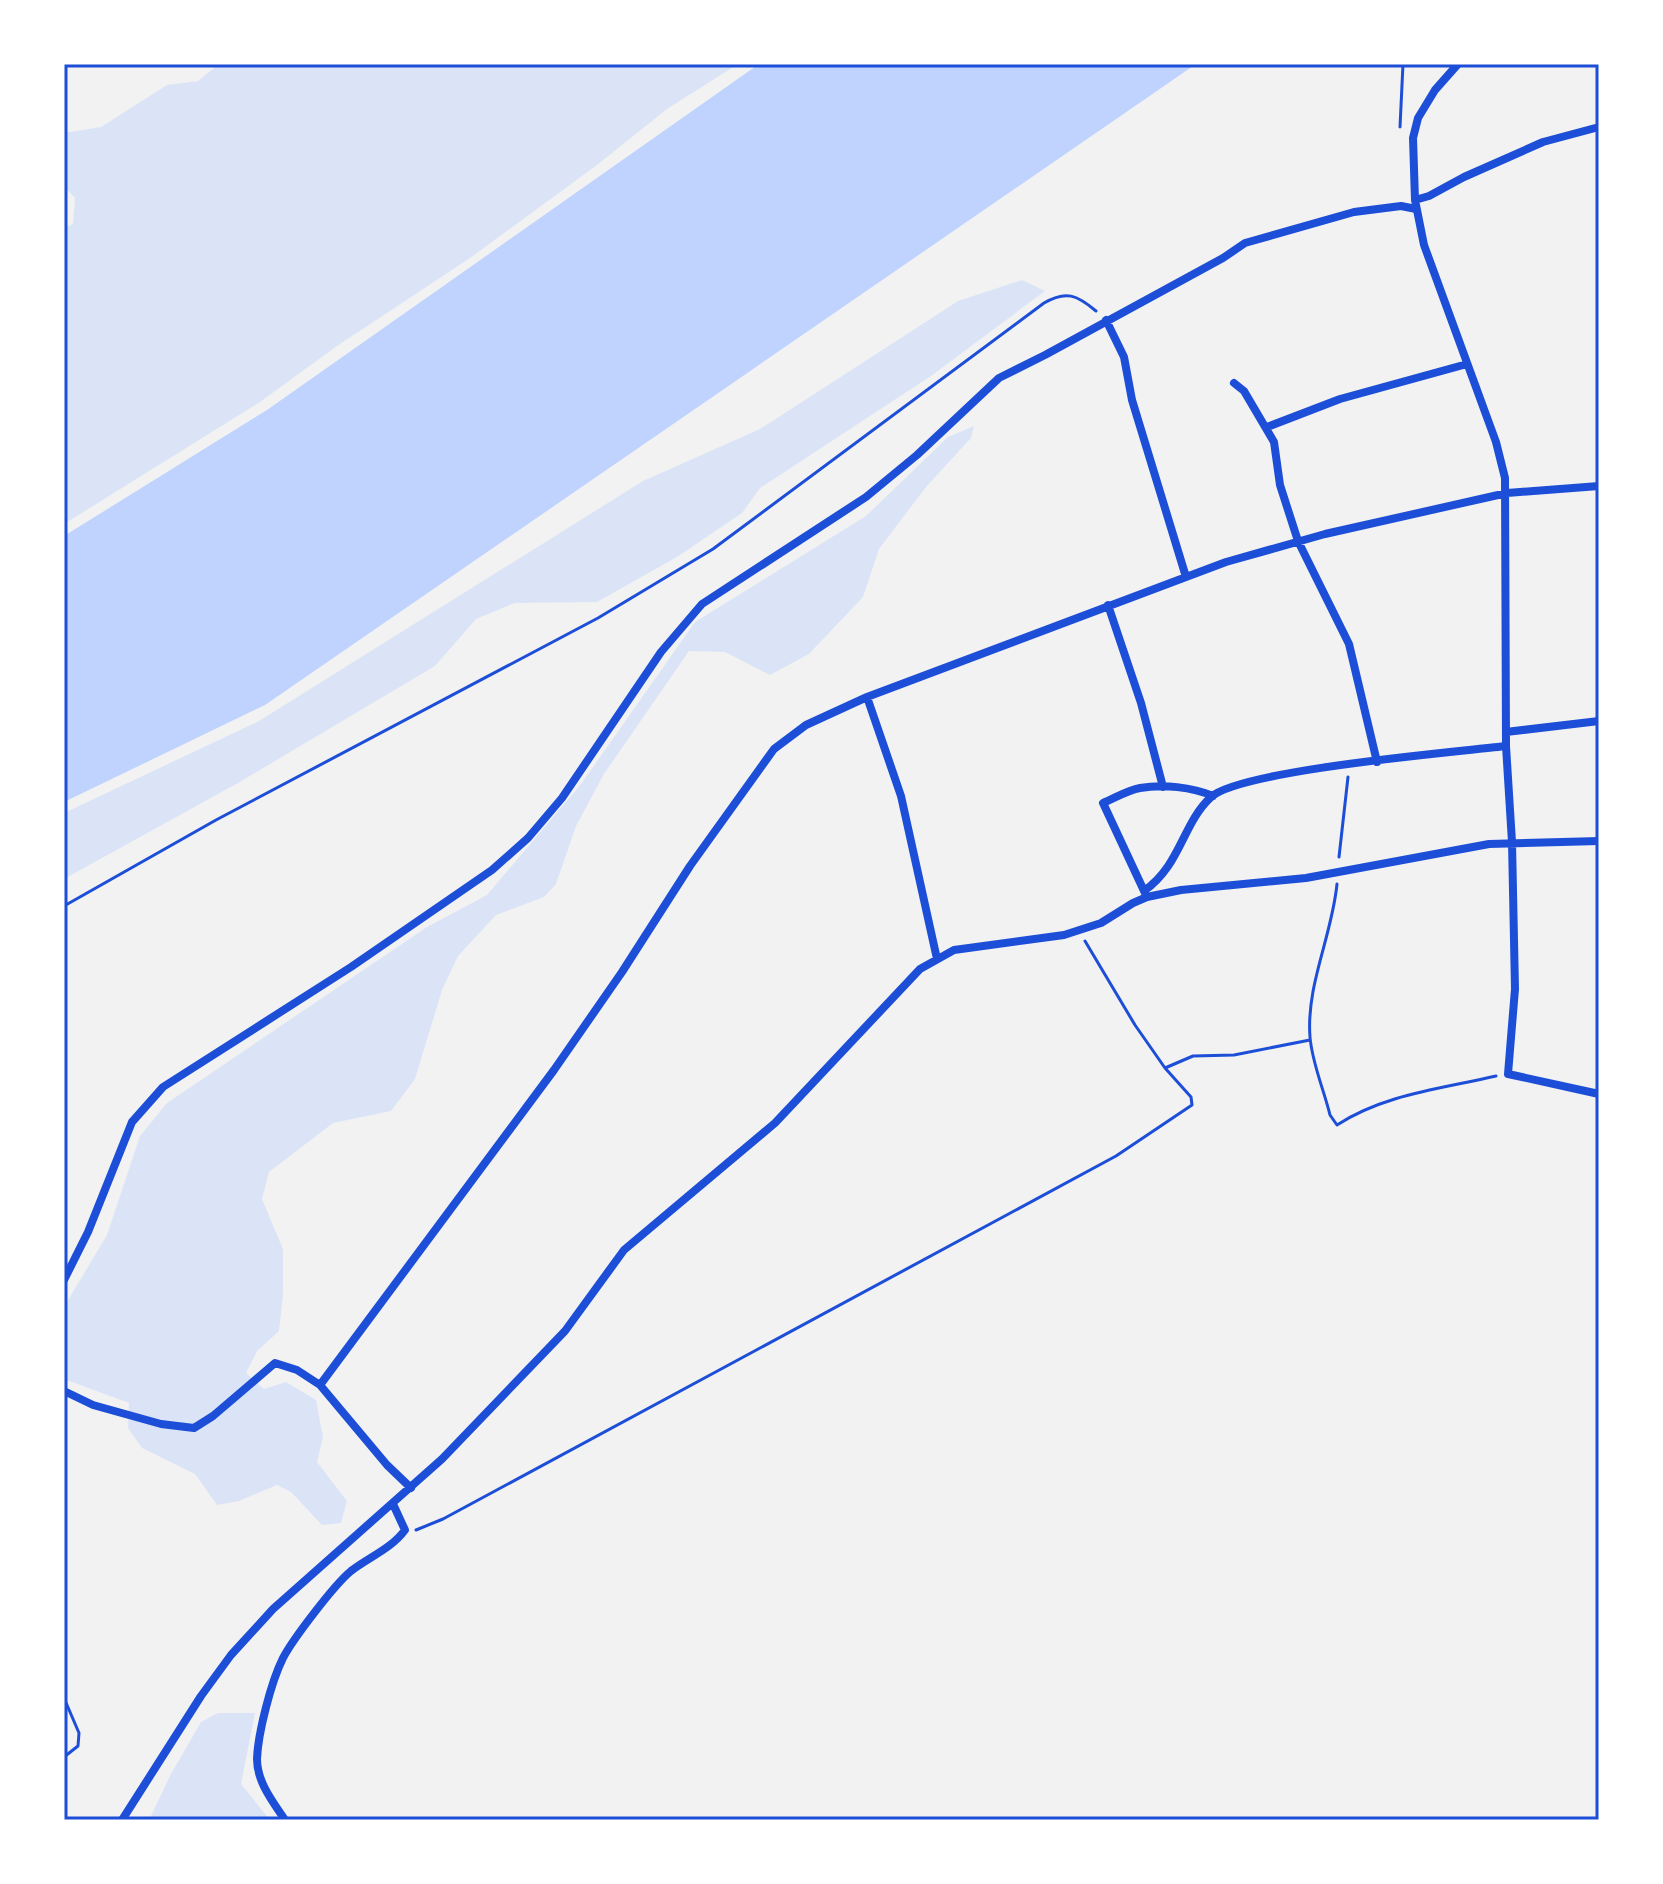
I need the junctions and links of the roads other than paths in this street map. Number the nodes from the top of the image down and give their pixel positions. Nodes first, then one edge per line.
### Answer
1 (1458, 64) edge
2 (1599, 127) edge
3 (1416, 204) junction
4 (1106, 320) junction
5 (1467, 364) junction
6 (1234, 383) dead end
7 (1267, 427) junction
8 (1599, 486) edge
9 (1507, 493) junction
10 (1298, 541) junction
11 (1186, 577) junction
12 (1108, 605) junction
13 (867, 697) junction
14 (1599, 721) edge
15 (1506, 732) junction
16 (1506, 746) junction
17 (1377, 762) junction
18 (1163, 787) junction
19 (1213, 796) junction
20 (1599, 841) edge
21 (1512, 842) junction
22 (1145, 894) junction
23 (937, 959) junction
24 (1599, 1094) edge
25 (64, 1280) edge
26 (320, 1385) junction
27 (64, 1391) edge
28 (411, 1488) junction
29 (393, 1504) junction
30 (122, 1820) edge
31 (285, 1820) edge

1 - 3 street
2 - 3 street
3 - 4 street
3 - 5 street
4 - 11 street
4 - 25 street
5 - 7 street
5 - 9 street
6 - 7 street
7 - 10 street
8 - 9 street
9 - 10 street
9 - 15 street
10 - 11 street
10 - 17 street
11 - 12 street
12 - 13 street
12 - 18 street
13 - 23 street
13 - 26 street
14 - 15 street
15 - 16 street
16 - 17 street
16 - 21 street
17 - 19 street
18 - 19 street
18 - 22 street
19 - 22 street
20 - 21 street
21 - 22 street
21 - 24 street
22 - 23 street
23 - 28 street
26 - 27 street
26 - 28 street
28 - 29 street
29 - 30 street
29 - 31 street

